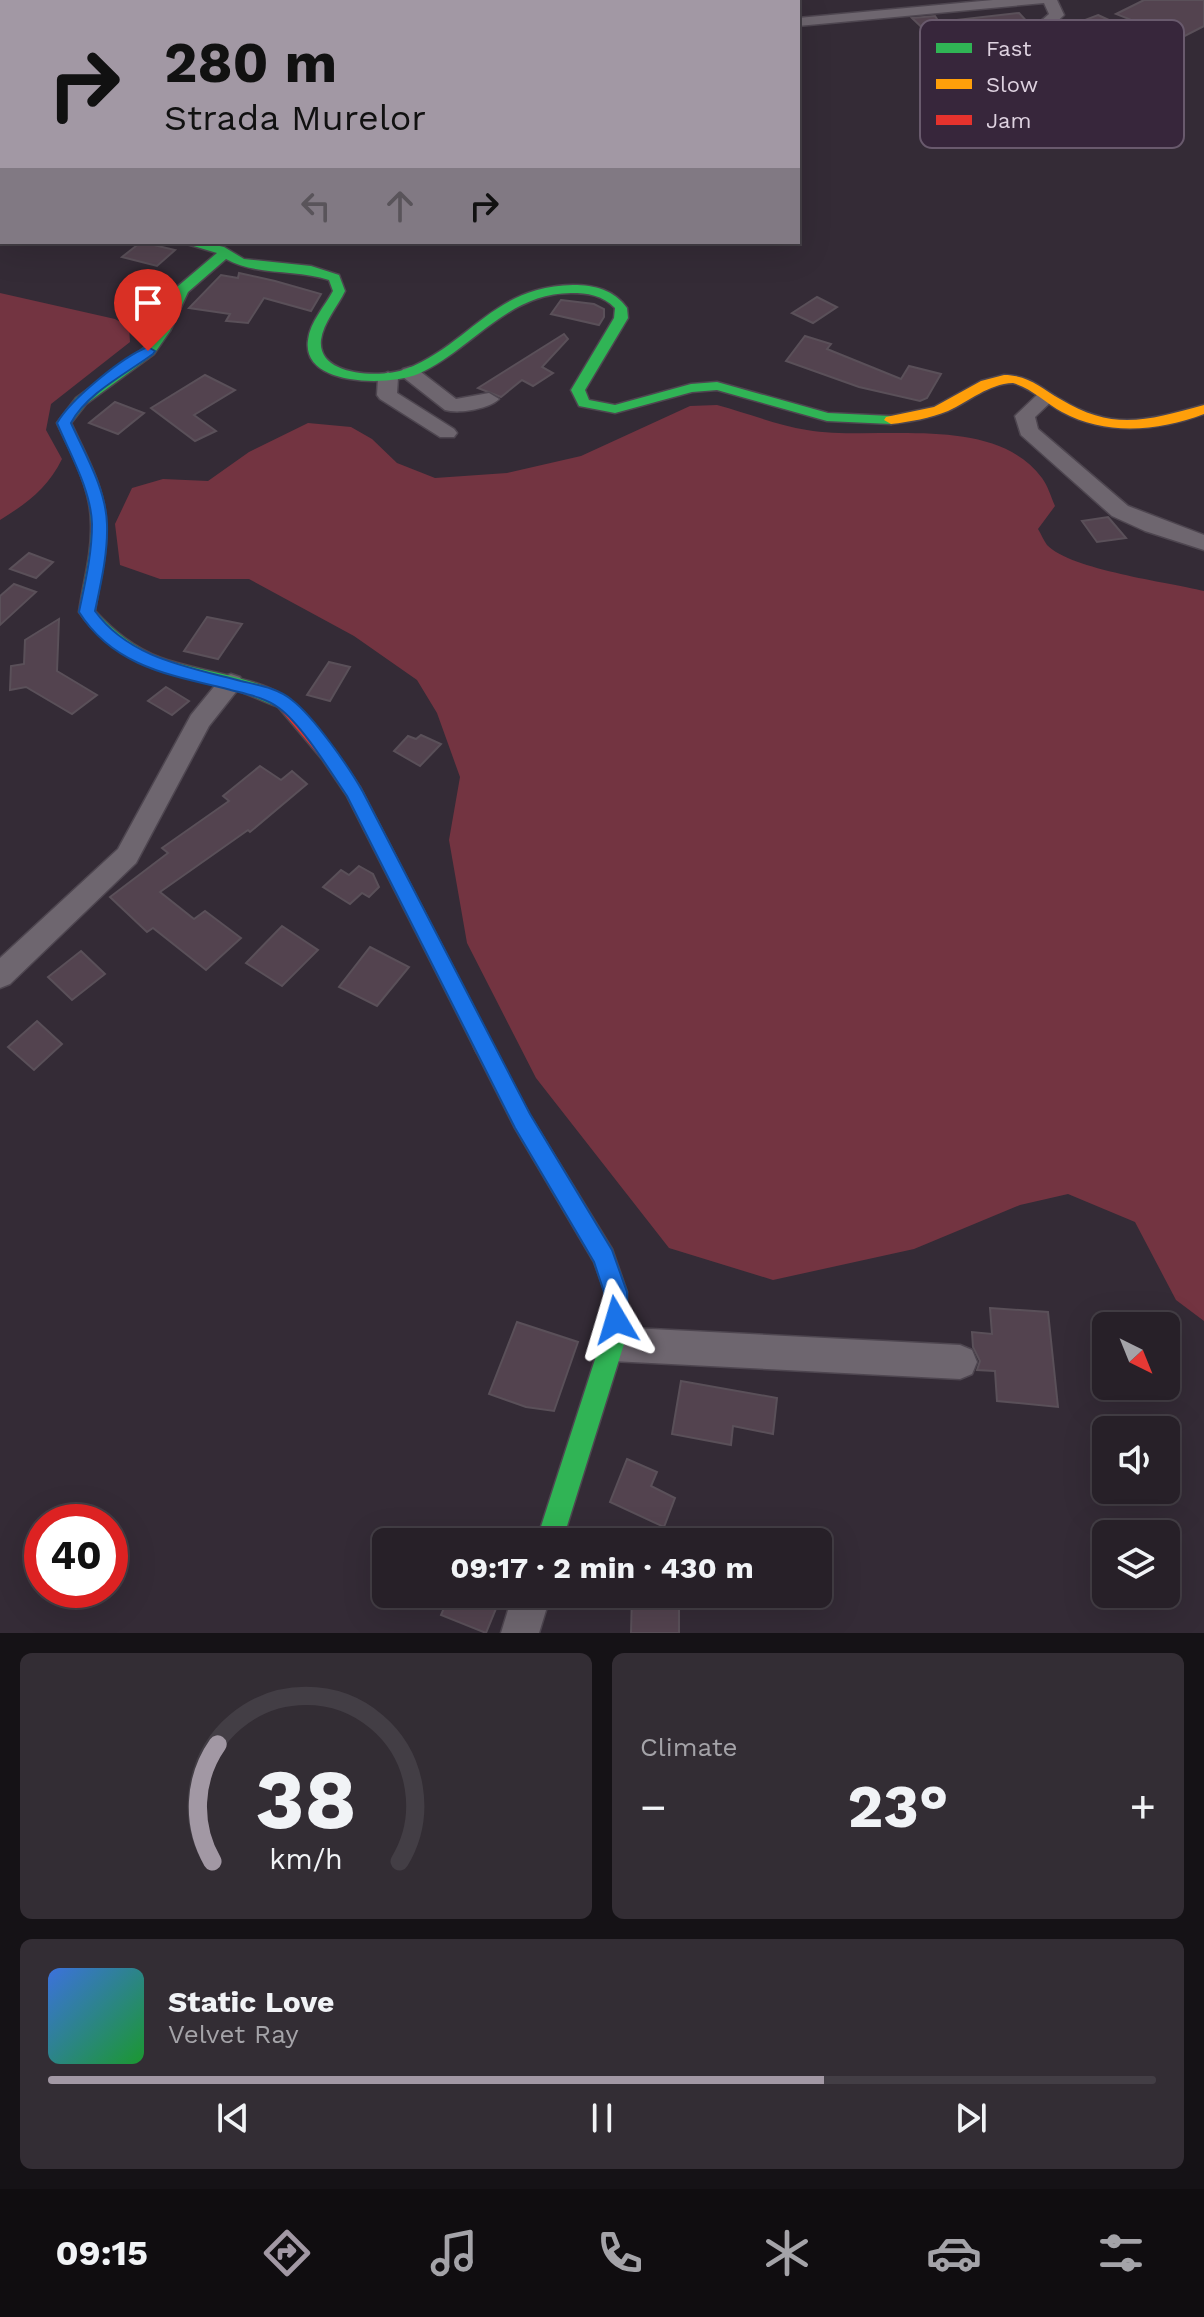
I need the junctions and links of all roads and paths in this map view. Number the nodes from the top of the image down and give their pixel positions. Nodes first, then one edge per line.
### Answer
1 (1040, 0) edge
2 (1050, 0) edge
3 (1051, 20) edge
4 (800, 22) edge
5 (198, 244) edge
6 (221, 248) edge
7 (410, 373) junction
8 (388, 378) junction
9 (1046, 397) junction
10 (489, 399) dead end
11 (1204, 409) edge
12 (447, 433) dead end
13 (1204, 543) edge
14 (231, 683) junction
15 (0, 976) edge
16 (612, 1344) junction
17 (960, 1362) dead end
18 (553, 1528) edge
19 (528, 1608) edge
20 (520, 1633) edge

1 - 4 street
2 - 3 street
5 - 6 main road
6 - 8 main road
6 - 14 main road
7 - 8 main road
7 - 9 main road
7 - 10 street
8 - 12 street
9 - 11 main road
9 - 13 street
14 - 15 street
14 - 16 main road
16 - 17 street
16 - 18 main road
19 - 20 street

